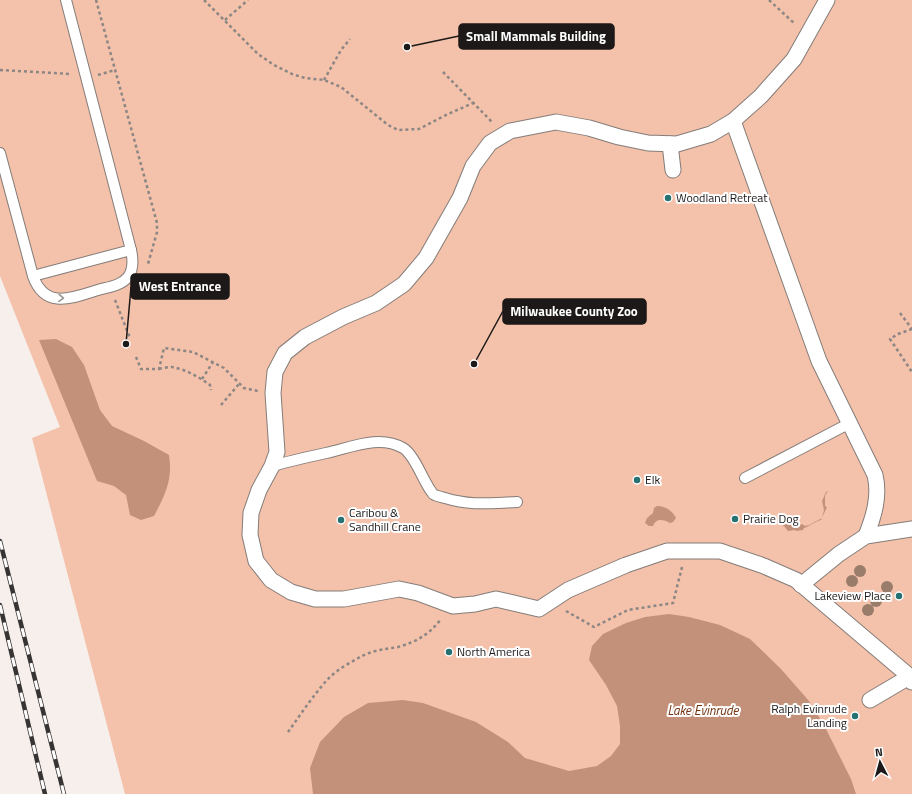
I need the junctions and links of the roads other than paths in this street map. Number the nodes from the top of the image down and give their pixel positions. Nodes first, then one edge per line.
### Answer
1 (66, 0) edge
2 (827, 0) edge
3 (733, 121) junction
4 (670, 144) junction
5 (0, 153) edge
6 (673, 170) dead end
7 (131, 250) junction
8 (33, 276) junction
9 (850, 423) junction
10 (272, 466) junction
11 (745, 478) dead end
12 (517, 502) dead end
13 (912, 529) edge
14 (866, 536) junction
15 (801, 585) junction
16 (911, 680) edge
17 (870, 700) dead end

1 - 7 lane
2 - 3 street
3 - 4 street
3 - 9 street
4 - 6 street
4 - 10 street
5 - 8 lane
7 - 8 lane
8 -> 7 lane
9 - 11 lane
9 - 14 street
10 - 12 lane
10 - 15 street
13 - 14 street
14 - 15 street
15 - 16 street
16 - 17 street

